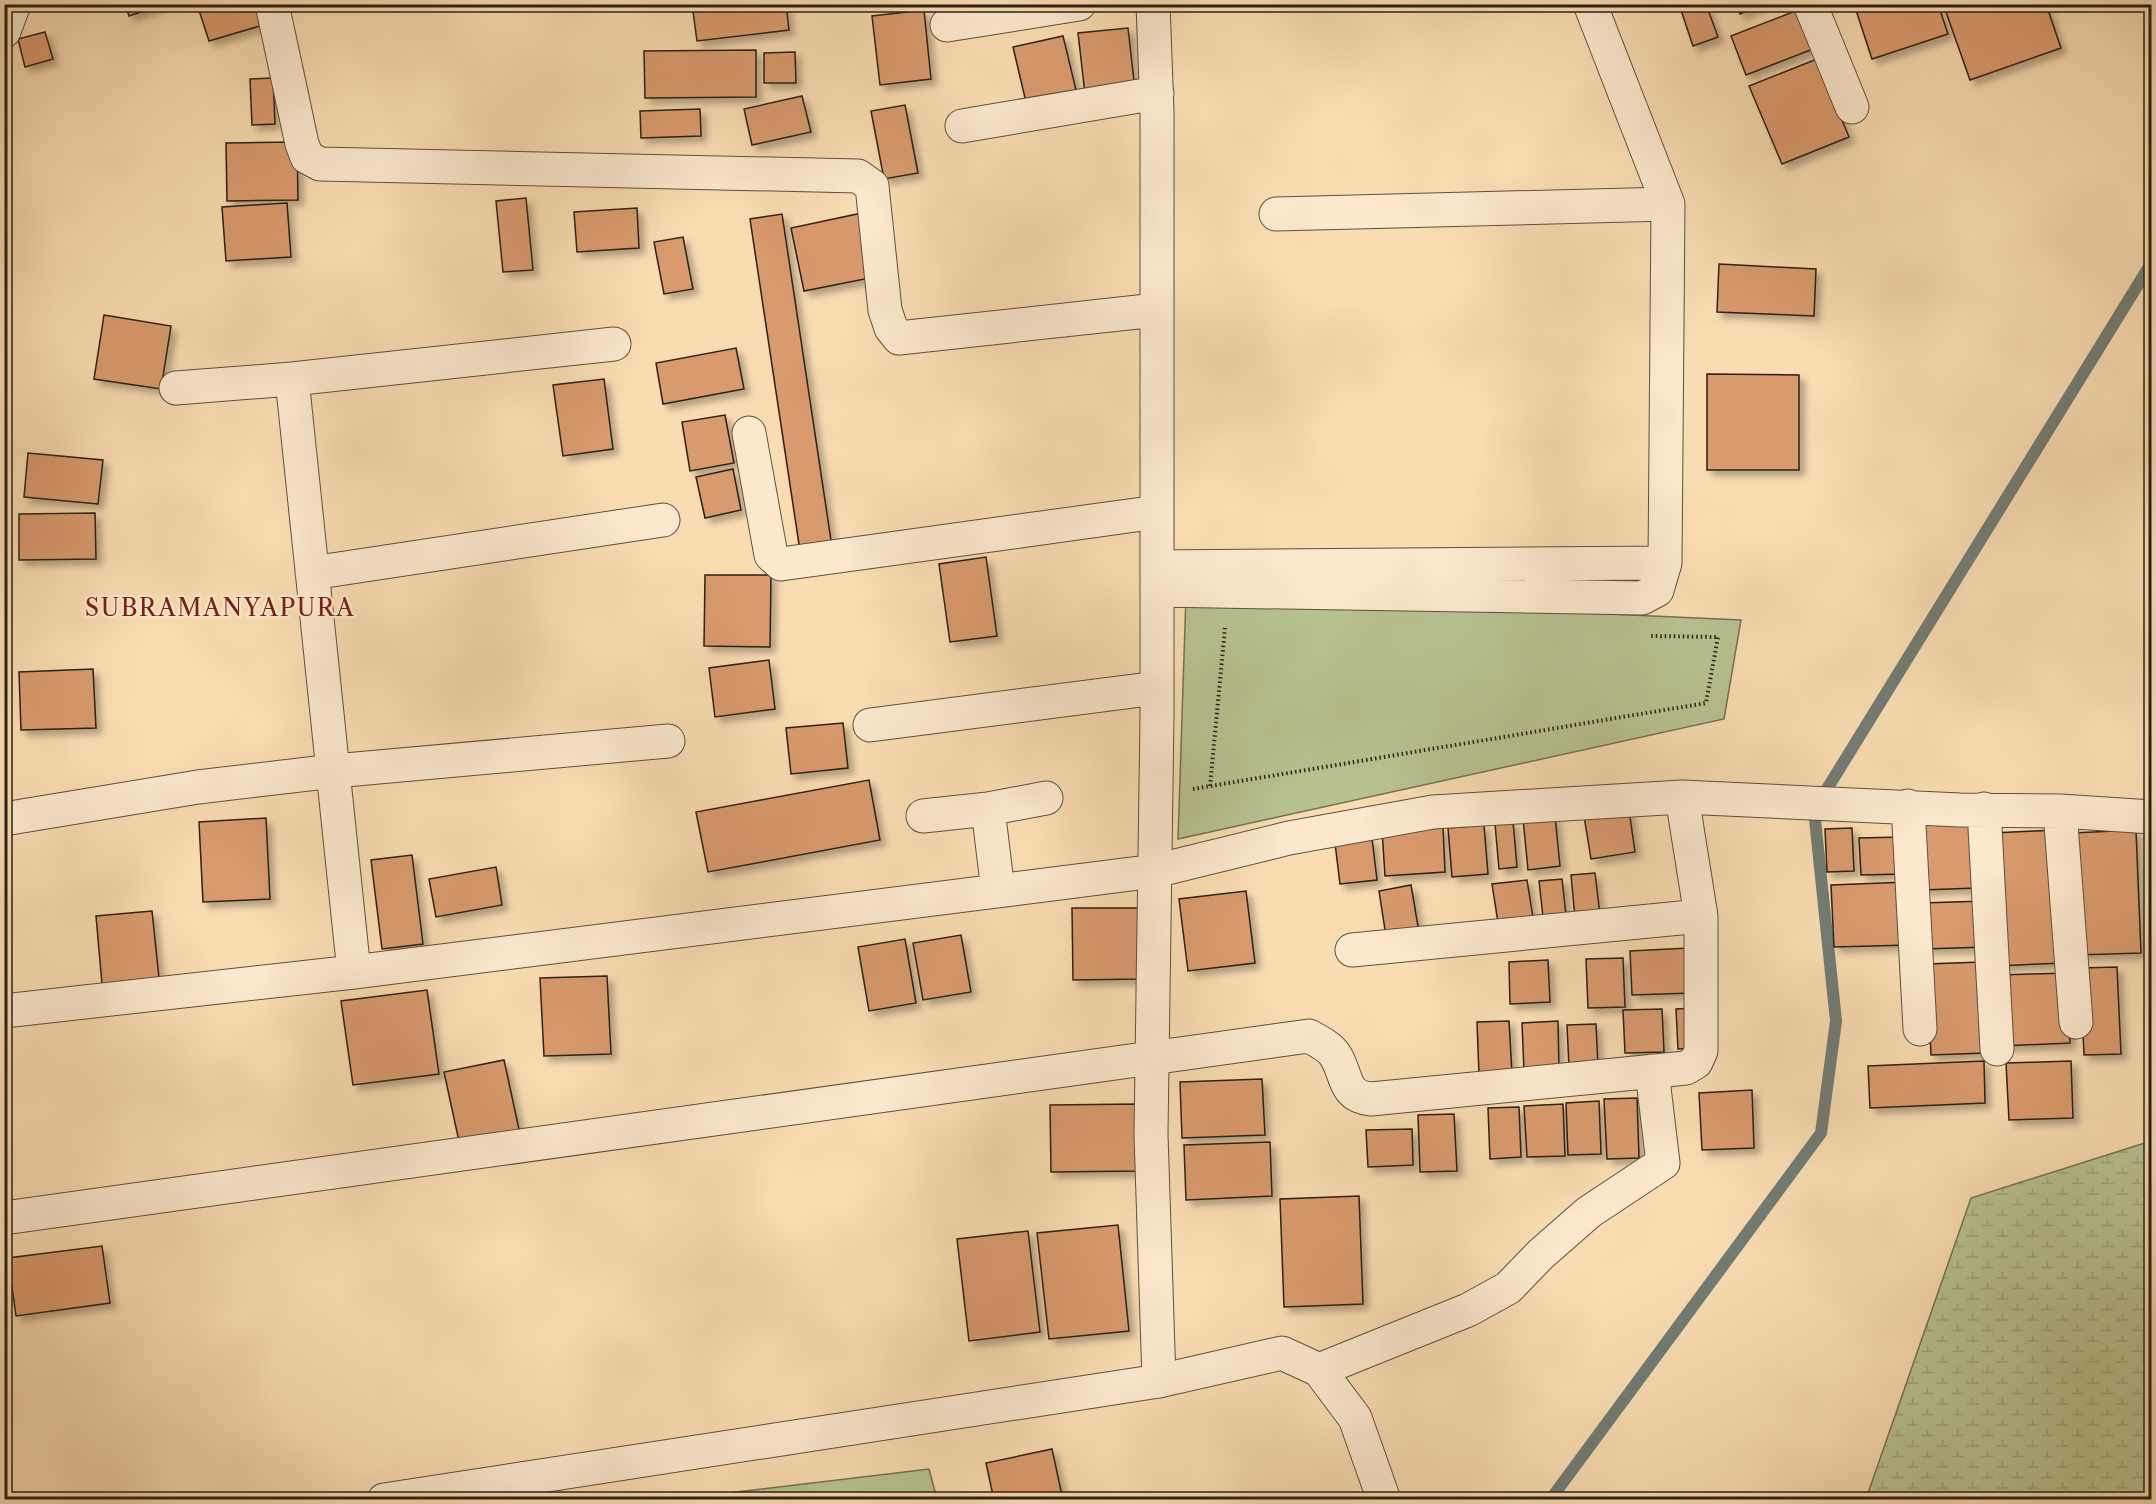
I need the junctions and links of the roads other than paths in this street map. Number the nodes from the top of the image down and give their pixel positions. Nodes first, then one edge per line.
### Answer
1 (14, 4) edge
2 (272, 4) edge
3 (1079, 4) edge
4 (1153, 4) edge
5 (1590, 4) edge
6 (1810, 4) edge
7 (947, 25) dead end
8 (4, 31) edge
9 (1156, 93) junction
10 (1852, 107) dead end
11 (962, 126) dead end
12 (1668, 204) junction
13 (1276, 214) dead end
14 (1156, 310) junction
15 (614, 344) dead end
16 (292, 378) junction
17 (176, 388) dead end
18 (749, 433) dead end
19 (1157, 512) junction
20 (663, 520) dead end
21 (312, 573) junction
22 (1157, 578) junction
23 (1157, 688) junction
24 (870, 725) dead end
25 (668, 741) dead end
26 (334, 771) junction
27 (1682, 797) junction
28 (1046, 798) dead end
29 (1908, 806) junction
30 (988, 809) junction
31 (1984, 809) junction
32 (2060, 811) junction
33 (923, 816) dead end
34 (2151, 817) edge
35 (4, 819) edge
36 (1155, 871) junction
37 (998, 891) junction
38 (1701, 916) junction
39 (1352, 950) dead end
40 (354, 972) junction
41 (4, 1011) edge
42 (2076, 1022) dead end
43 (1920, 1029) dead end
44 (1997, 1049) dead end
45 (1152, 1058) junction
46 (1652, 1071) junction
47 (4, 1218) edge
48 (1319, 1370) junction
49 (1159, 1381) junction
50 (384, 1500) edge
51 (1384, 1500) edge

1 - 8 street
2 - 14 street
3 - 7 street
4 - 9 street
5 - 12 street
6 - 10 street
9 - 11 street
9 - 14 street
12 - 13 street
12 - 22 street
14 - 19 street
15 - 16 street
16 - 17 street
16 - 21 street
18 - 19 street
19 - 22 street
20 - 21 street
21 - 26 street
22 - 23 street
23 - 24 street
23 - 36 street
25 - 26 street
26 - 35 street
26 - 40 street
27 - 29 street
27 - 36 street
27 - 38 street
28 - 30 street
29 - 31 street
29 - 43 street
30 - 33 street
30 - 37 street
31 - 32 street
31 - 44 street
32 - 34 street
32 - 42 street
36 - 37 street
36 - 45 street
37 - 40 street
38 - 39 street
38 - 46 street
40 - 41 street
45 - 46 street
45 - 47 street
45 - 49 street
46 - 48 street
48 - 49 street
48 - 51 street
49 - 50 street

